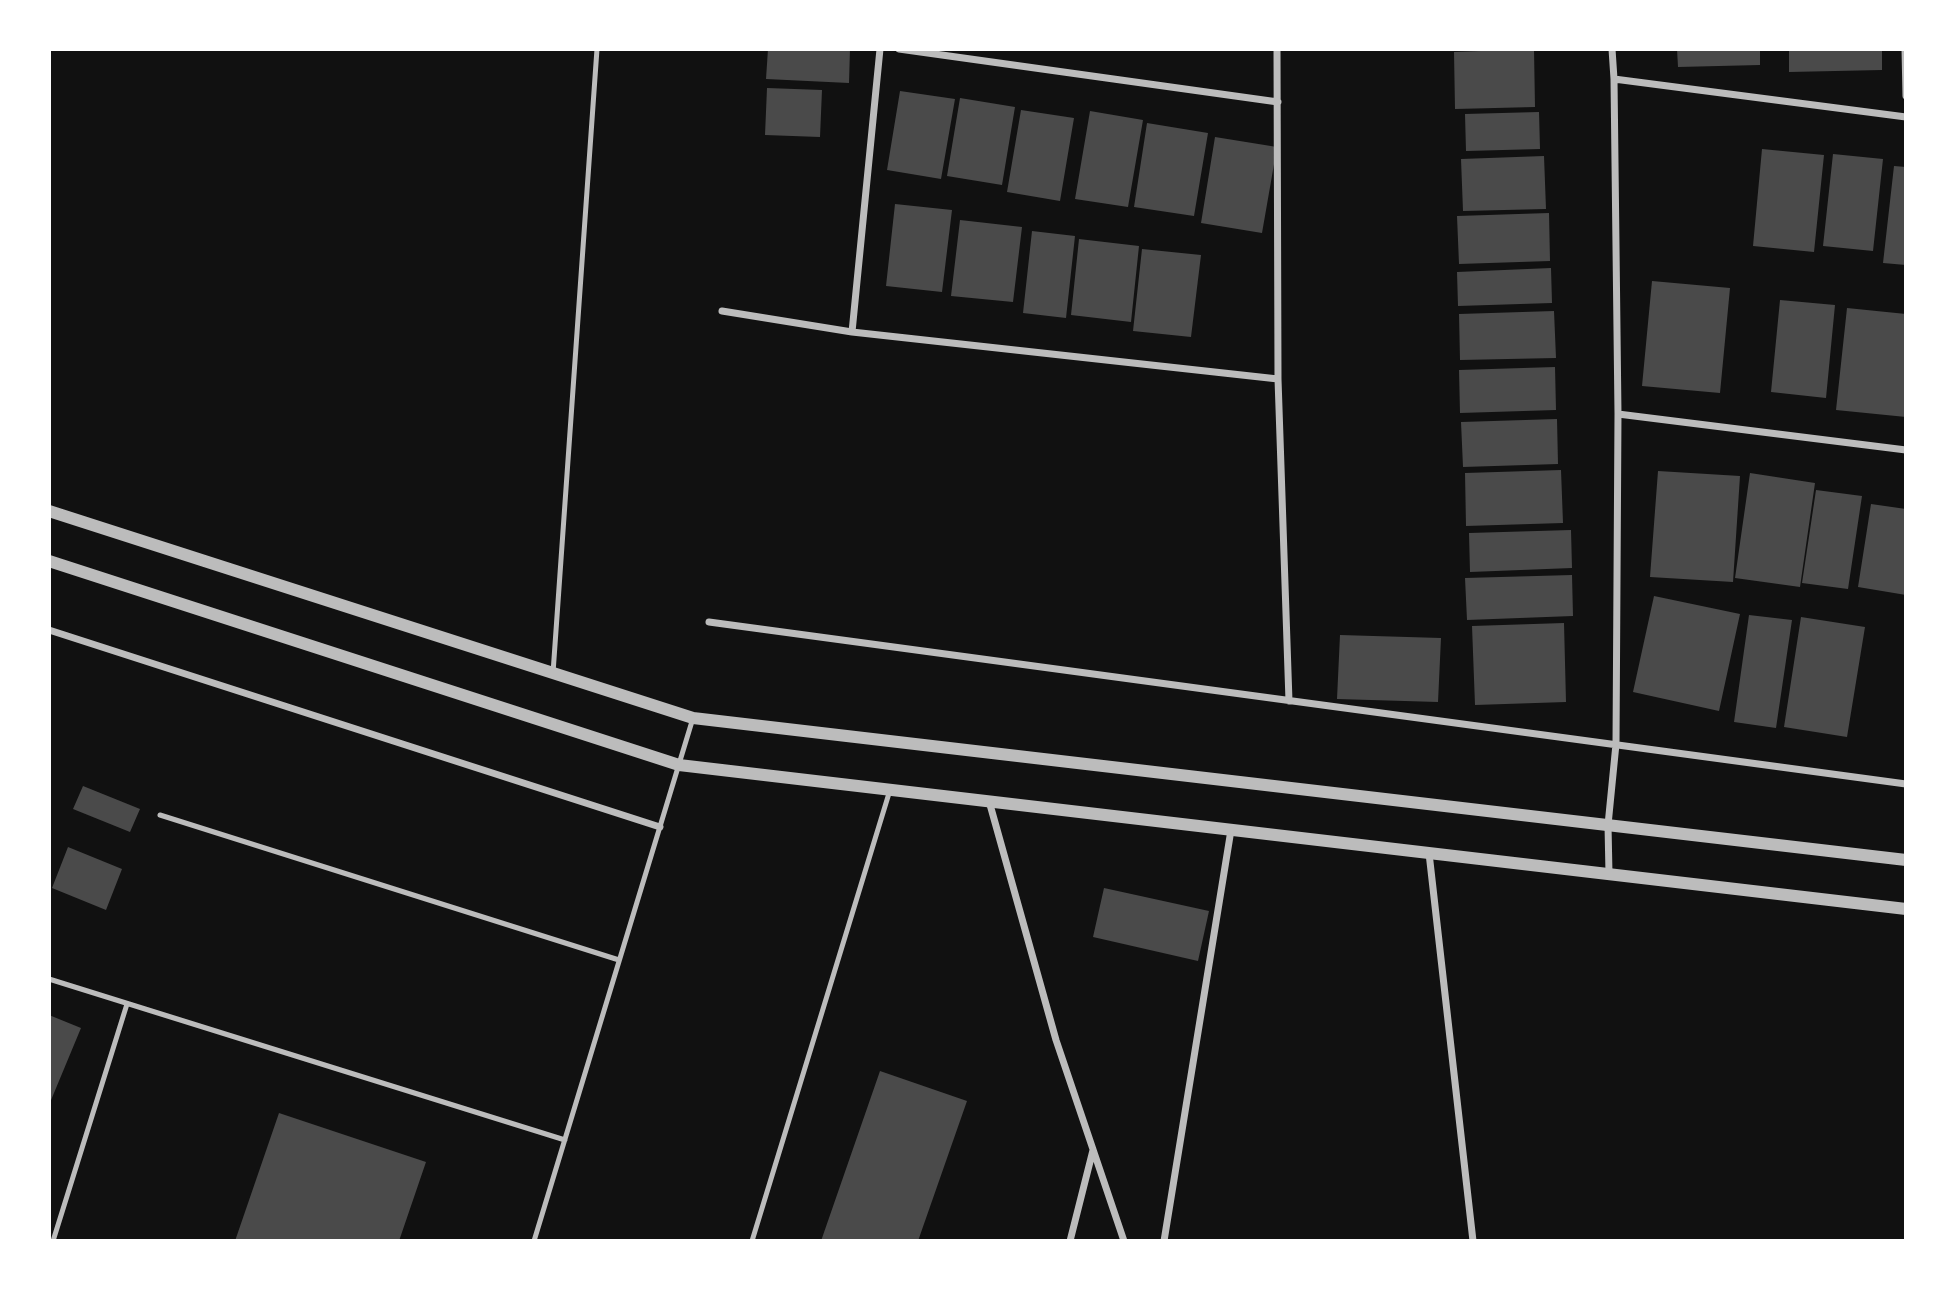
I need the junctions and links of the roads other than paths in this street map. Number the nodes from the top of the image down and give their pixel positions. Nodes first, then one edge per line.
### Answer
1 (597, 49) edge
2 (880, 49) edge
3 (899, 49) edge
4 (1277, 49) edge
5 (1612, 49) edge
6 (1905, 49) edge
7 (1614, 79) junction
8 (1906, 96) edge
9 (1278, 102) junction
10 (1906, 117) edge
11 (722, 311) dead end
12 (852, 332) junction
13 (1278, 379) junction
14 (1618, 414) junction
15 (1906, 450) edge
16 (49, 511) edge
17 (49, 561) edge
18 (709, 622) dead end
19 (49, 630) edge
20 (553, 673) junction
21 (1289, 701) junction
22 (693, 718) junction
23 (1616, 744) junction
24 (679, 765) junction
25 (1906, 784) edge
26 (890, 790) junction
27 (989, 801) junction
28 (160, 815) dead end
29 (1608, 825) junction
30 (660, 827) junction
31 (1231, 830) junction
32 (1429, 853) junction
33 (1906, 860) edge
34 (1609, 874) junction
35 (1906, 909) edge
36 (619, 960) junction
37 (49, 979) edge
38 (127, 1003) junction
39 (565, 1140) junction
40 (1093, 1149) junction
41 (53, 1241) edge
42 (534, 1241) edge
43 (752, 1241) edge
44 (1070, 1241) edge
45 (1124, 1241) edge
46 (1164, 1241) edge
47 (1473, 1241) edge

1 - 20 lane
2 - 12 street
3 - 9 street
4 - 9 street
5 - 7 street
6 - 8 street
7 - 10 street
7 - 14 street
9 - 13 street
11 - 12 street
12 - 13 street
13 - 21 street
14 - 15 street
14 - 23 street
16 - 20 street
17 - 24 street
18 - 21 street
19 - 30 street
20 - 22 street
21 - 23 street
22 - 24 lane
22 - 29 street
23 - 25 street
23 - 29 street
24 - 26 street
24 - 30 lane
26 - 27 street
26 - 43 lane
27 - 31 street
27 - 40 street
28 - 36 lane
29 - 33 street
29 - 34 street
30 - 36 lane
31 - 32 street
31 - 46 street
32 - 34 street
32 - 47 street
34 - 35 street
36 - 39 lane
37 - 38 lane
38 - 39 lane
38 - 41 lane
39 - 42 lane
40 - 44 street
40 - 45 street

